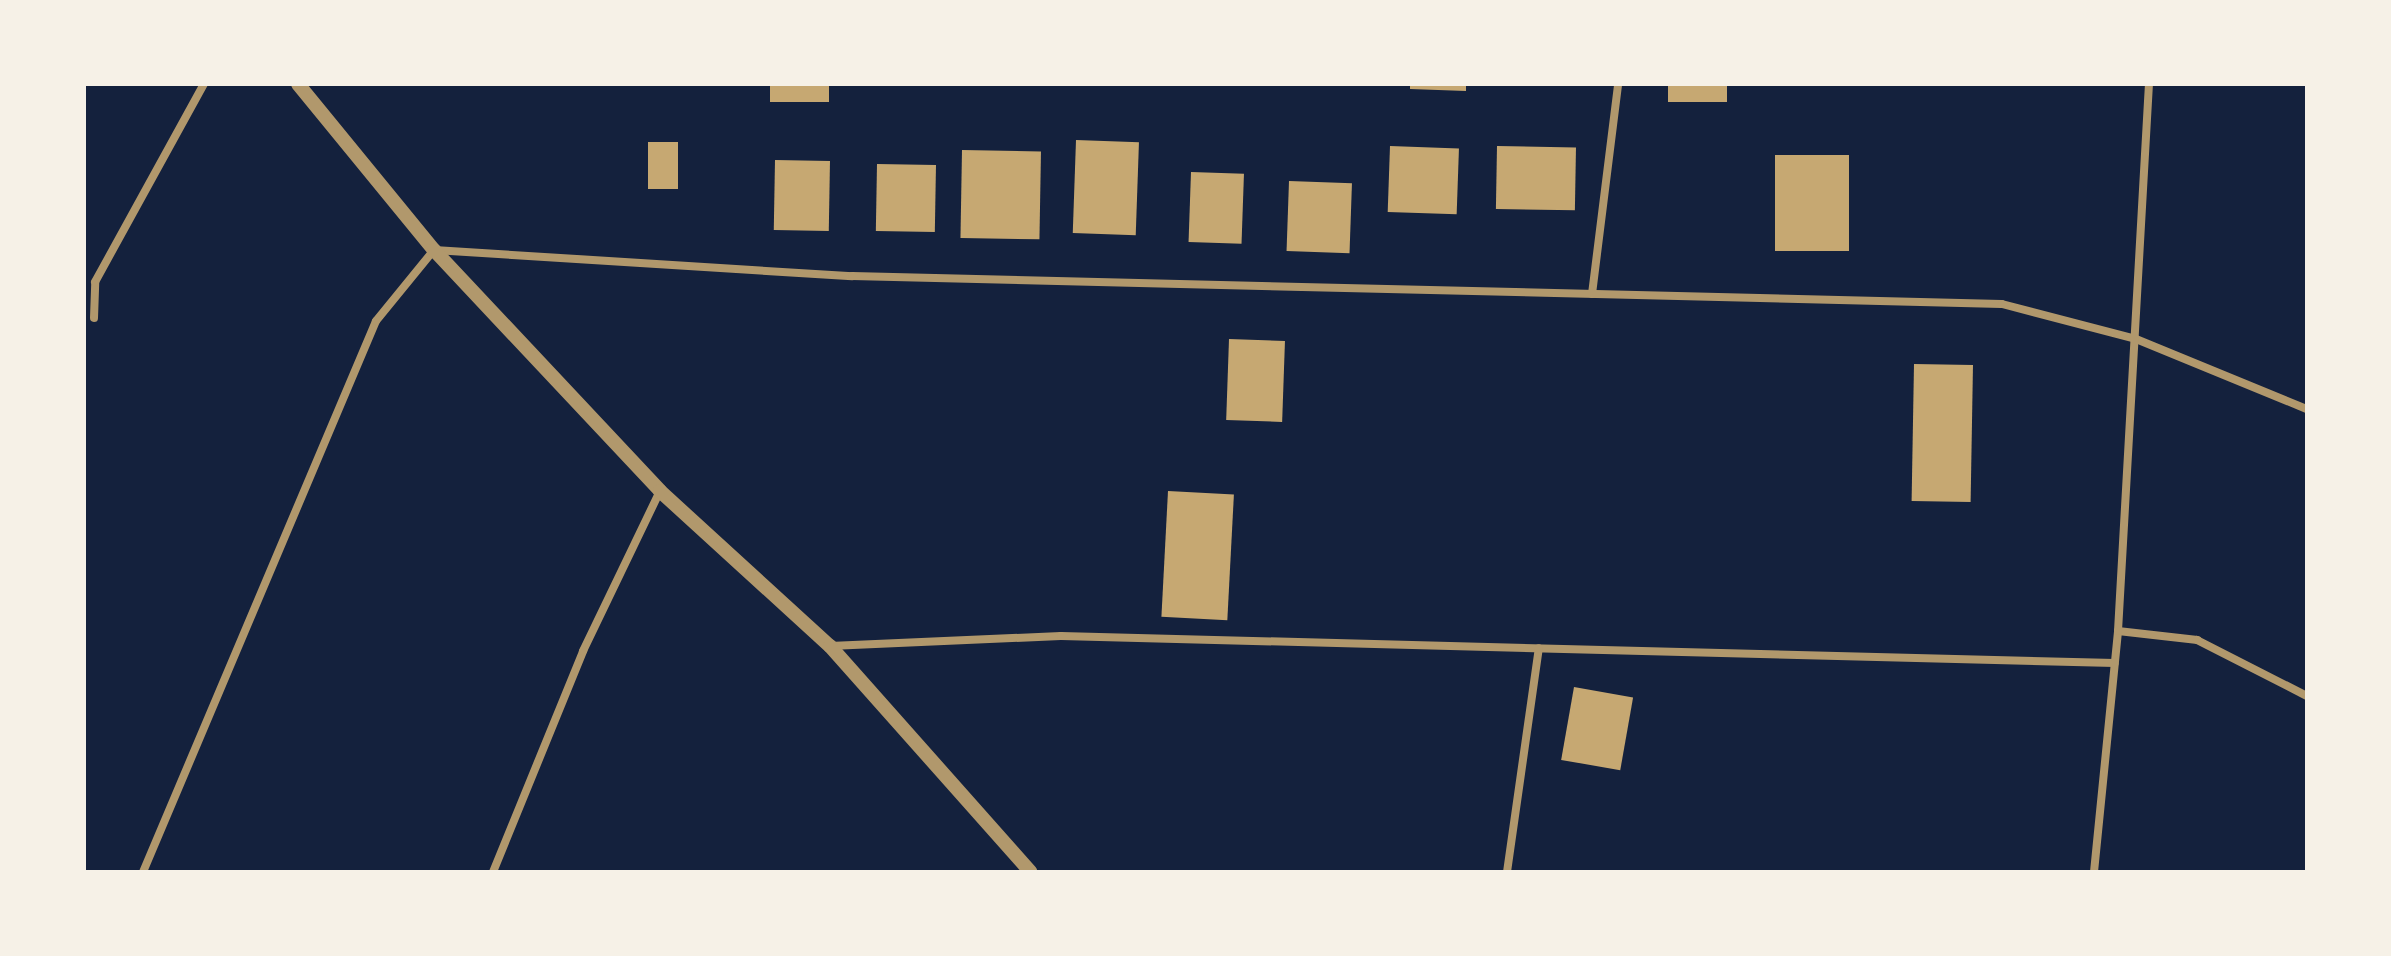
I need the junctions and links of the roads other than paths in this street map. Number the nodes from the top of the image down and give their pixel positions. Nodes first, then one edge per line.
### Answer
1 (204, 84) edge
2 (298, 84) edge
3 (1618, 84) edge
4 (2149, 84) edge
5 (434, 250) junction
6 (84, 277) edge
7 (95, 282) junction
8 (1592, 294) junction
9 (94, 318) dead end
10 (2136, 339) junction
11 (2307, 409) edge
12 (660, 491) junction
13 (2118, 631) junction
14 (830, 646) junction
15 (1539, 648) junction
16 (2115, 663) junction
17 (2307, 696) edge
18 (143, 872) edge
19 (493, 872) edge
20 (1031, 872) edge
21 (1507, 872) edge
22 (2094, 872) edge

1 - 7 street
2 - 5 street
3 - 8 street
4 - 10 street
5 - 8 street
5 - 12 street
5 - 18 street
6 - 7 street
7 - 9 street
8 - 10 street
10 - 11 street
10 - 13 street
12 - 14 street
12 - 19 street
13 - 16 street
13 - 17 street
14 - 15 street
14 - 20 street
15 - 16 street
15 - 21 street
16 - 22 street

